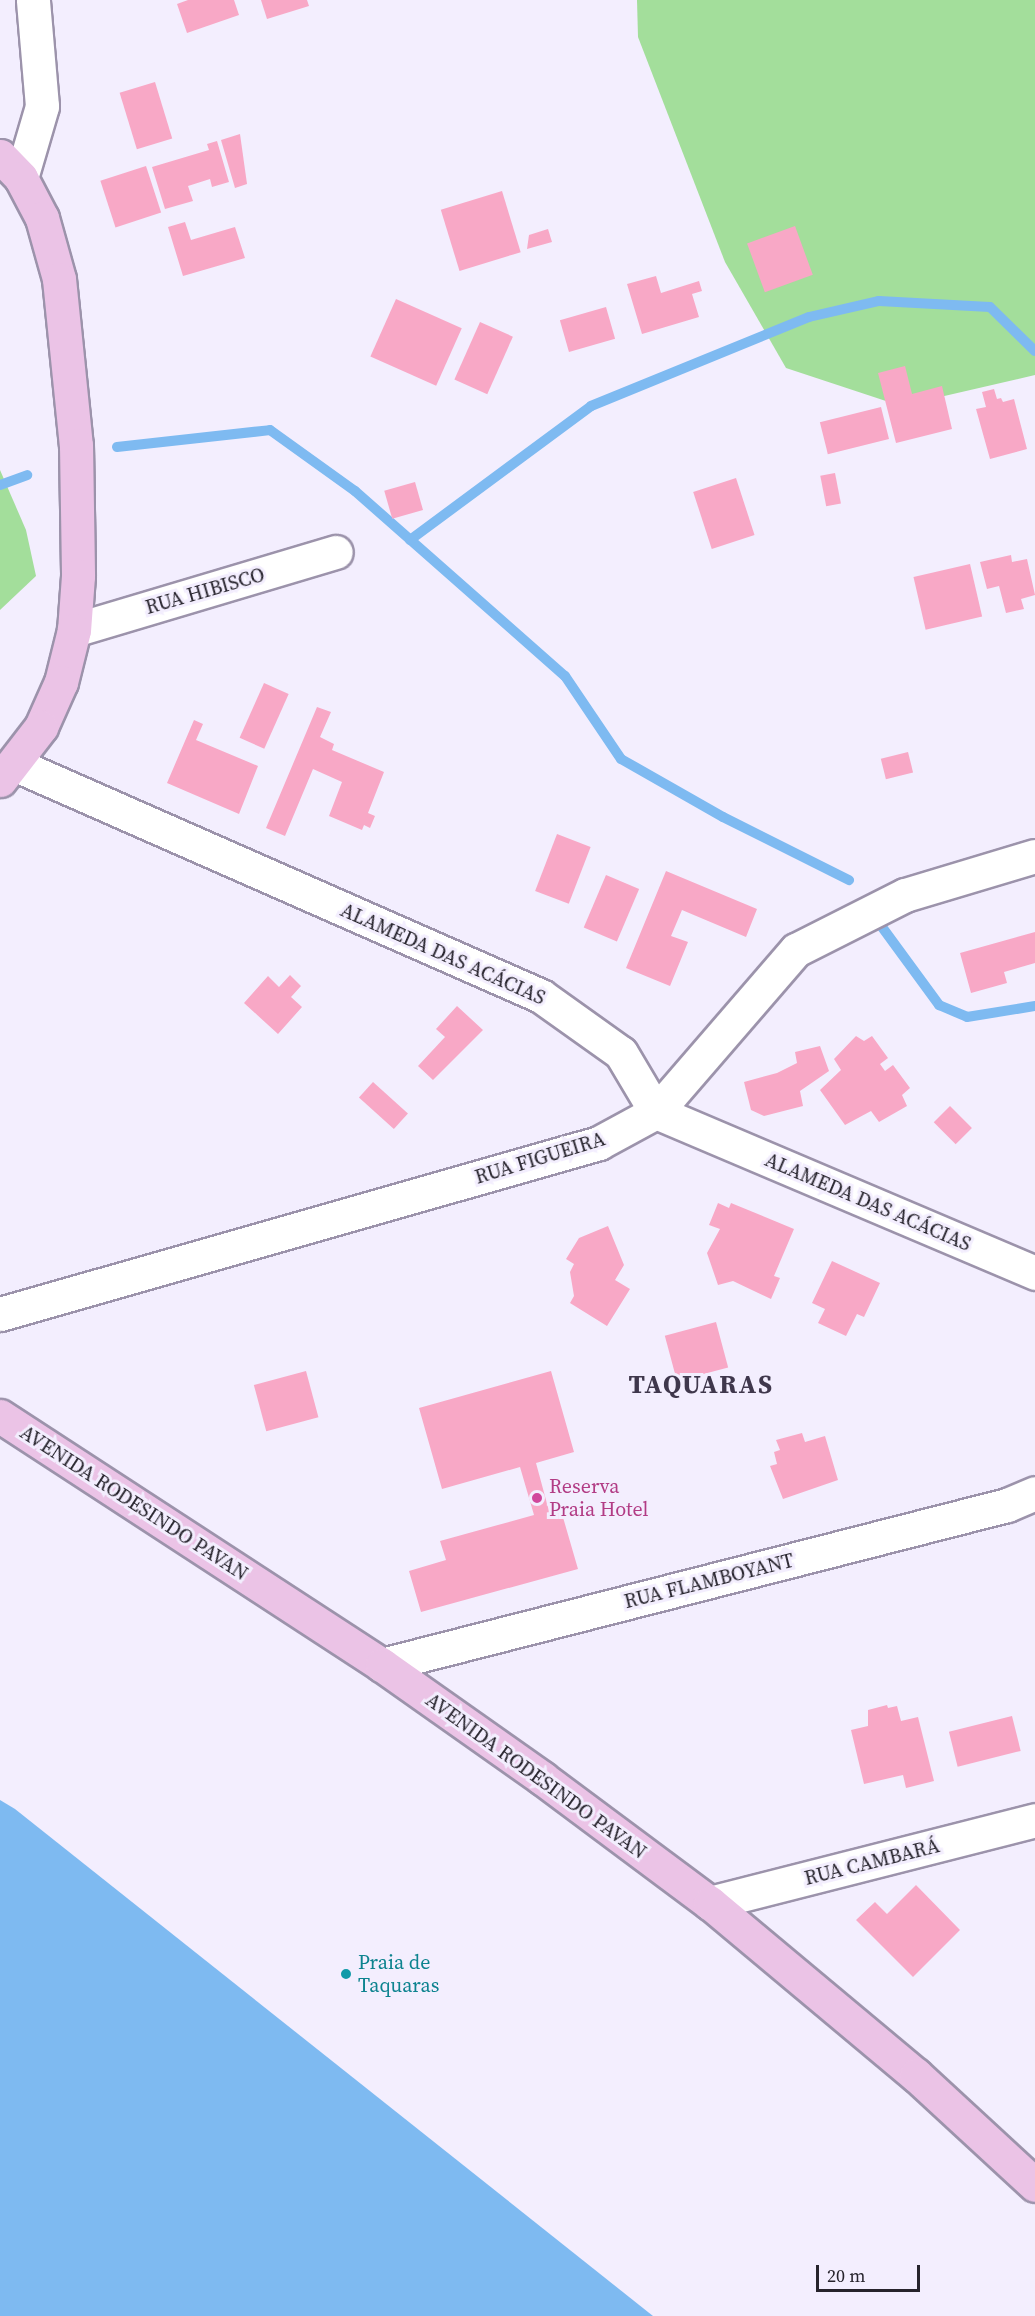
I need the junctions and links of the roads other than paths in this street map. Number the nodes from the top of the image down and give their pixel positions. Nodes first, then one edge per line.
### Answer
1 (33, 0) edge
2 (10, 167) edge
3 (336, 552) dead end
4 (74, 630) junction
5 (7, 772) edge
6 (1035, 856) edge
7 (656, 1112) junction
8 (1035, 1273) edge
9 (0, 1314) edge
10 (0, 1416) edge
11 (1035, 1493) edge
12 (382, 1665) junction
13 (1035, 1820) edge
14 (710, 1904) junction
15 (1035, 2185) edge

1 - 2 street
2 - 4 main road
3 - 4 street, RUA HIBISCO
4 - 5 main road
5 - 7 street, ALAMEDA DAS ACÁCIAS
6 - 7 street, RUA FIGUEIRA
7 - 8 street, ALAMEDA DAS ACÁCIAS
7 - 9 street, RUA FIGUEIRA
10 - 12 main road, AVENIDA RODESINDO PAVAN
11 - 12 street, RUA FLAMBOYANT
12 - 14 main road, AVENIDA RODESINDO PAVAN
13 - 14 street, RUA CAMBARÁ
14 - 15 main road, AVENIDA RODESINDO PAVAN

